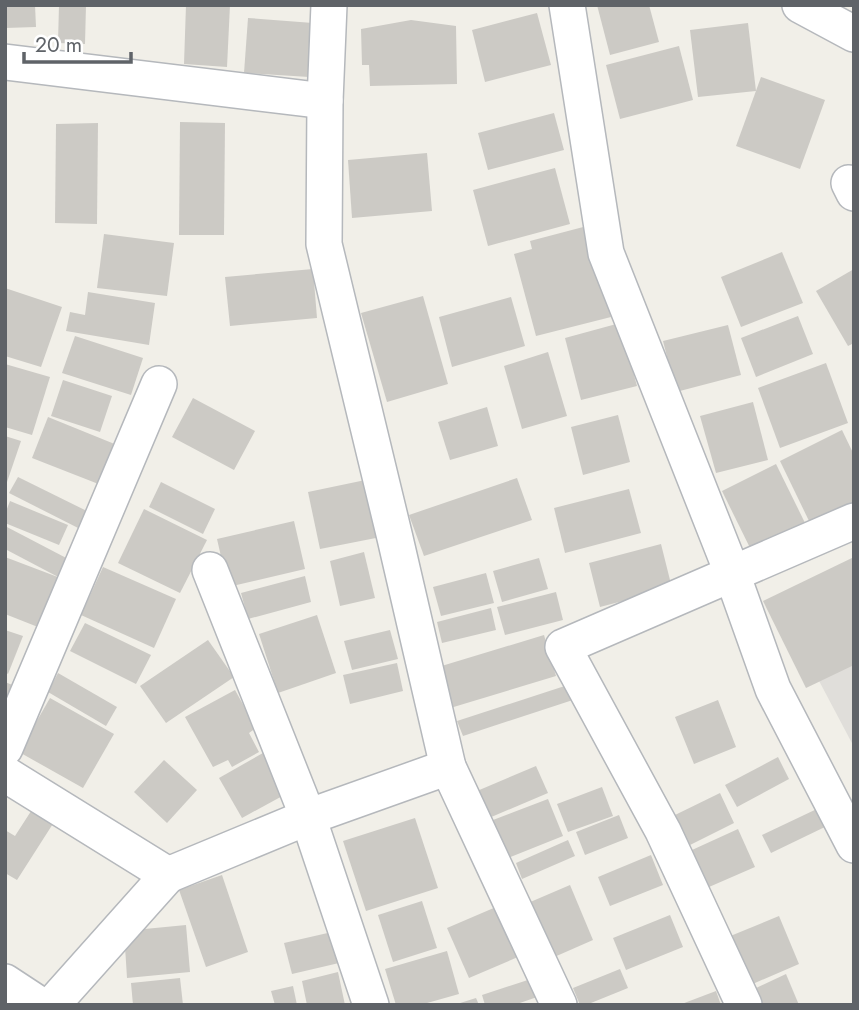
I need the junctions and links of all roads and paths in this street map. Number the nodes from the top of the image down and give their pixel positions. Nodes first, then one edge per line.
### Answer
1 (329, 5) edge
2 (567, 5) edge
3 (800, 5) edge
4 (854, 34) edge
5 (5, 62) edge
6 (325, 101) junction
7 (159, 384) dead end
8 (854, 521) edge
9 (210, 570) dead end
10 (731, 574) junction
11 (5, 748) edge
12 (448, 767) junction
13 (5, 774) edge
14 (308, 817) junction
15 (854, 845) edge
16 (168, 875) junction
17 (5, 982) edge
18 (40, 1005) edge
19 (52, 1005) edge
20 (371, 1005) edge
21 (559, 1005) edge
22 (744, 1005) edge

1 - 6 street
2 - 10 street
3 - 4 street
5 - 6 street
6 - 12 street
7 - 11 street
8 - 10 street
9 - 14 street
10 - 15 street
10 - 22 street
12 - 14 street
12 - 21 street
13 - 16 street
14 - 16 street
14 - 20 street
16 - 19 street
17 - 18 street

